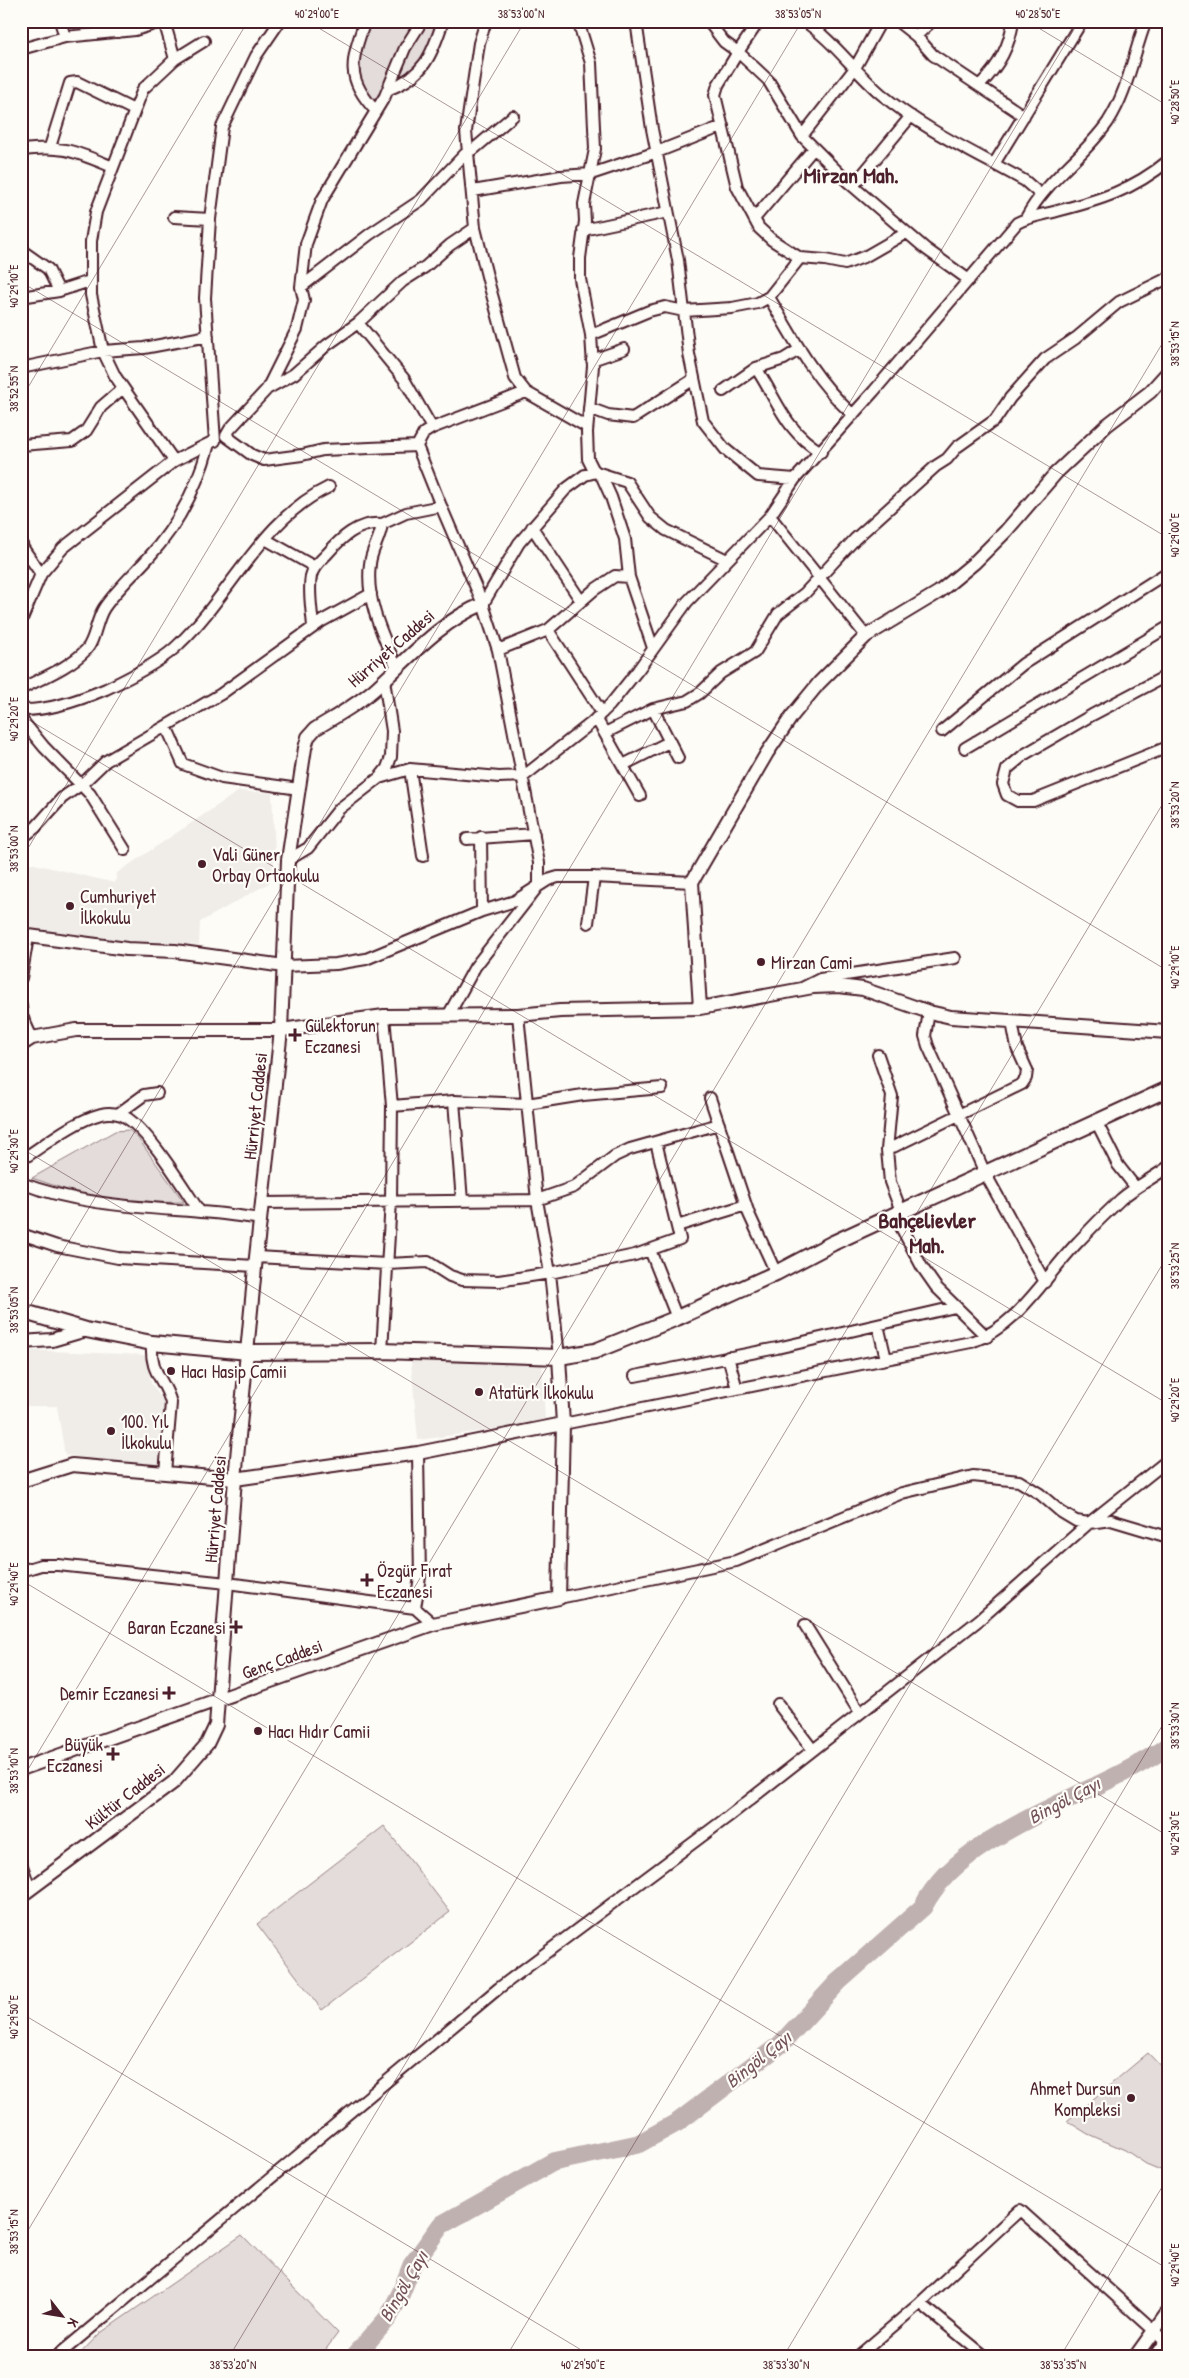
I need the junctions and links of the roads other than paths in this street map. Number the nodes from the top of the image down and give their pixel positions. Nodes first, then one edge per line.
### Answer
1 (60, 21) edge
2 (115, 21) edge
3 (164, 21) edge
4 (280, 21) edge
5 (365, 21) edge
6 (422, 21) edge
7 (443, 21) edge
8 (486, 21) edge
9 (578, 21) edge
10 (636, 21) edge
11 (708, 21) edge
12 (759, 21) edge
13 (804, 21) edge
14 (881, 21) edge
15 (897, 21) edge
16 (932, 21) edge
17 (1012, 21) edge
18 (1082, 21) edge
19 (1146, 21) edge
20 (119, 32) junction
21 (916, 36) junction
22 (65, 37) junction
23 (204, 41) dead end
24 (21, 49) edge
25 (738, 52) junction
26 (175, 59) junction
27 (855, 68) junction
28 (980, 85) junction
29 (389, 89) junction
30 (134, 110) junction
31 (376, 111) junction
32 (513, 116) dead end
33 (911, 116) junction
34 (1024, 116) junction
35 (723, 126) junction
36 (802, 136) junction
37 (50, 147) junction
38 (814, 148) junction
39 (21, 150) edge
40 (467, 152) junction
41 (657, 152) junction
42 (1168, 161) edge
43 (994, 164) junction
44 (113, 167) junction
45 (591, 174) junction
46 (853, 186) junction
47 (473, 191) junction
48 (1041, 195) junction
49 (668, 212) junction
50 (174, 217) dead end
51 (1026, 218) junction
52 (210, 219) junction
53 (754, 219) junction
54 (475, 228) junction
55 (584, 230) junction
56 (906, 232) junction
57 (21, 250) edge
58 (800, 258) junction
59 (1168, 278) edge
60 (969, 280) junction
61 (90, 281) junction
62 (301, 287) junction
63 (59, 291) junction
64 (21, 297) edge
65 (769, 297) junction
66 (684, 311) junction
67 (358, 324) junction
68 (591, 335) junction
69 (208, 336) junction
70 (624, 349) dead end
71 (800, 349) junction
72 (103, 351) junction
73 (592, 360) junction
74 (21, 368) edge
75 (756, 368) junction
76 (1168, 372) edge
77 (694, 379) junction
78 (123, 388) junction
79 (267, 389) junction
80 (723, 391) dead end
81 (526, 392) junction
82 (589, 408) junction
83 (853, 416) junction
84 (587, 426) junction
85 (432, 428) junction
86 (226, 436) junction
87 (212, 442) junction
88 (21, 445) edge
89 (417, 446) junction
90 (821, 452) junction
91 (174, 461) junction
92 (596, 472) junction
93 (795, 478) junction
94 (329, 487) dead end
95 (440, 506) junction
96 (770, 516) junction
97 (382, 524) junction
98 (532, 527) junction
99 (265, 539) junction
100 (21, 541) edge
101 (727, 560) junction
102 (314, 567) junction
103 (1168, 572) edge
104 (41, 574) junction
105 (819, 575) junction
106 (628, 577) junction
107 (371, 594) junction
108 (581, 601) junction
109 (483, 604) junction
110 (21, 621) edge
111 (314, 627) junction
112 (1168, 627) edge
113 (548, 630) junction
114 (866, 636) junction
115 (654, 648) junction
116 (498, 650) junction
117 (397, 668) junction
118 (1168, 676) edge
119 (384, 680) junction
120 (21, 689) edge
121 (21, 710) edge
122 (653, 710) junction
123 (599, 716) junction
124 (21, 719) edge
125 (166, 726) junction
126 (942, 731) dead end
127 (605, 732) junction
128 (669, 742) junction
129 (1168, 747) edge
130 (965, 748) dead end
131 (678, 758) dead end
132 (623, 765) junction
133 (410, 769) junction
134 (524, 776) junction
135 (380, 778) junction
136 (82, 784) junction
137 (299, 789) junction
138 (640, 796) dead end
139 (534, 834) junction
140 (23, 835) edge
141 (481, 837) junction
142 (467, 839) dead end
143 (125, 850) dead end
144 (422, 856) dead end
145 (288, 860) junction
146 (594, 877) junction
147 (692, 882) junction
148 (540, 885) junction
149 (482, 911) junction
150 (588, 924) dead end
151 (24, 936) edge
152 (955, 958) dead end
153 (284, 966) junction
154 (21, 978) edge
155 (799, 990) junction
156 (21, 1006) edge
157 (700, 1008) junction
158 (929, 1012) junction
159 (449, 1014) junction
160 (518, 1015) junction
161 (384, 1016) junction
162 (1012, 1022) junction
163 (281, 1030) junction
164 (1168, 1032) edge
165 (32, 1038) junction
166 (21, 1045) edge
167 (878, 1055) dead end
168 (662, 1088) dead end
169 (1168, 1088) edge
170 (157, 1093) dead end
171 (710, 1098) dead end
172 (454, 1101) junction
173 (527, 1104) junction
174 (392, 1106) junction
175 (118, 1114) junction
176 (959, 1114) junction
177 (1096, 1122) junction
178 (719, 1124) junction
179 (656, 1142) junction
180 (887, 1150) junction
181 (21, 1160) edge
182 (1168, 1167) edge
183 (985, 1172) junction
184 (21, 1183) edge
185 (1136, 1188) junction
186 (537, 1200) junction
187 (391, 1201) junction
188 (462, 1201) junction
189 (263, 1203) junction
190 (746, 1205) junction
191 (200, 1212) junction
192 (898, 1213) junction
193 (261, 1219) junction
194 (677, 1226) junction
195 (21, 1234) edge
196 (650, 1250) junction
197 (255, 1261) junction
198 (387, 1264) junction
199 (550, 1273) junction
200 (776, 1273) junction
201 (1045, 1282) junction
202 (956, 1307) junction
203 (21, 1311) edge
204 (677, 1318) junction
205 (878, 1325) junction
206 (86, 1330) junction
207 (987, 1337) junction
208 (21, 1342) edge
209 (152, 1343) junction
210 (382, 1351) junction
211 (248, 1352) junction
212 (559, 1357) junction
213 (728, 1357) junction
214 (886, 1359) junction
215 (635, 1376) dead end
216 (737, 1389) junction
217 (563, 1424) junction
218 (418, 1452) junction
219 (1168, 1460) edge
220 (165, 1473) junction
221 (25, 1477) edge
222 (235, 1478) junction
223 (1089, 1523) junction
224 (1168, 1537) edge
225 (21, 1571) edge
226 (227, 1583) junction
227 (559, 1598) junction
228 (416, 1608) junction
229 (433, 1624) junction
230 (805, 1625) dead end
231 (218, 1700) junction
232 (778, 1704) dead end
233 (860, 1713) junction
234 (813, 1750) junction
235 (21, 1769) edge
236 (22, 1865) edge
237 (26, 1892) edge
238 (920, 2303) junction
239 (1168, 2311) edge
240 (1154, 2331) junction
241 (1167, 2341) edge
242 (56, 2357) edge
243 (857, 2357) edge
244 (986, 2357) edge
245 (1135, 2357) edge
246 (1155, 2357) edge

1 - 22 street
2 - 20 street
3 - 20 street
3 - 26 street
4 - 52 street
5 - 31 street
6 - 29 street
7 - 29 street
8 - 40 street
9 - 45 street
10 - 41 street
11 - 25 street
12 - 25 street
13 - 27 street
14 - 27 street
15 - 21 street
16 - 21 street
17 - 28 street
18 - 34 street
19 - 48 street
20 - 22 street
21 - 28 street
22 - 24 street
23 - 26 street
25 - 35 street
25 - 36 street
26 - 30 street
27 - 33 street
27 - 36 street
28 - 34 street
29 - 31 street
30 - 37 street
30 - 44 street
31 - 62 street
32 - 40 street
33 - 43 street
33 - 46 street
34 - 43 street
35 - 41 street
35 - 53 street
36 - 38 street
37 - 39 street
37 - 44 street
38 - 46 street
38 - 53 street
40 - 47 street
40 - 62 street
41 - 45 street
41 - 49 street
42 - 51 street
43 - 48 street
44 - 61 street
45 - 47 street
45 - 55 street
46 - 56 street
47 - 54 street
48 - 51 street
49 - 55 street
49 - 66 street
50 - 52 street
51 - 60 street
52 - 69 street
53 - 58 street
54 - 67 street
54 - 81 street
55 - 68 street
56 - 58 street
56 - 60 street
57 - 63 street
58 - 65 street
59 - 105 street
60 - 83 street
61 - 63 street
61 - 72 street
62 - 79 street
63 - 64 street
65 - 66 street
65 - 71 street
66 - 68 street
66 - 77 street
67 - 79 street
67 - 85 street
68 - 73 street
69 - 72 street
69 - 87 street
70 - 73 street
71 - 75 street
71 - 83 street
72 - 74 street
72 - 78 street
73 - 82 street
75 - 80 street
75 - 90 street
76 - 114 street
77 - 82 street
77 - 93 street
78 - 88 street
78 - 91 street
79 - 86 street
81 - 84 street
81 - 85 street
82 - 84 street
83 - 90 street
84 - 92 street
85 - 89 street
86 - 87 street
86 - 89 street
87 - 91 street
87 - 120 street
89 - 95 street
90 - 93 street
91 - 104 street
92 - 98 street
92 - 101 street
92 - 106 street
93 - 96 street
94 - 99 street
95 - 97 street
95 - 109 street
96 - 101 street
96 - 105 street
97 - 102 street
97 - 107 street
98 - 108 street
98 - 109 street
99 - 102 street
99 - 121 street
100 - 104 street
101 - 115 street
102 - 111 street
103 - 126 street
104 - 110 street
105 - 114 street
105 - 122 street
106 - 108 street
106 - 115 street
107 - 111 street
107 - 117 street
108 - 113 street
109 - 116 street
109 - 117 street, Hürriyet Caddesi
111 - 125 street
112 - 130 street
113 - 116 street
113 - 123 street
114 - 147 street
115 - 123 street
116 - 134 street
117 - 119 street, Hürriyet Caddesi
118 - 129 street
119 - 135 street
119 - 137 street, Hürriyet Caddesi
122 - 127 street
122 - 128 street
123 - 127 street
123 - 134 street
124 - 136 street
125 - 136 street
125 - 137 street
127 - 132 street
128 - 131 street
128 - 132 street
132 - 138 street
133 - 134 street
133 - 135 street
133 - 144 street
134 - 139 street
135 - 145 street
136 - 140 street
136 - 143 street
137 - 145 street, Hürriyet Caddesi
139 - 141 street
139 - 148 street
141 - 142 street
141 - 149 street
145 - 153 street, Hürriyet Caddesi
146 - 147 street
146 - 148 street
146 - 150 street
147 - 157 street
148 - 149 street
148 - 159 street
149 - 153 street
151 - 153 street
151 - 154 street
152 - 155 street
153 - 163 street, Hürriyet Caddesi
155 - 157 street
155 - 158 street
156 - 165 street
157 - 160 street
158 - 162 street
158 - 176 street
159 - 160 street
159 - 161 street
160 - 173 street
161 - 163 street
161 - 174 street
162 - 164 street
162 - 176 street
163 - 165 street
163 - 189 street, Hürriyet Caddesi
165 - 166 street
167 - 180 street
168 - 173 street
169 - 177 main road
170 - 175 street
171 - 178 street
172 - 173 street
172 - 174 street
172 - 188 street
173 - 186 street
174 - 187 street
175 - 181 street
175 - 191 street
176 - 180 street
176 - 183 street
177 - 183 main road
177 - 185 street
178 - 179 street
178 - 190 street
179 - 186 street
179 - 194 street
180 - 192 street
182 - 185 street
183 - 192 main road
183 - 201 street
184 - 191 street
185 - 201 street
186 - 188 street
186 - 199 street
187 - 188 street
187 - 189 street
187 - 198 street
189 - 193 street, Hürriyet Caddesi
190 - 194 street
190 - 200 street
191 - 193 street
192 - 200 main road
192 - 202 street
193 - 197 street, Hürriyet Caddesi
194 - 196 street
195 - 197 street
196 - 199 street
196 - 204 street
197 - 198 street
197 - 211 street, Hürriyet Caddesi
198 - 199 street
198 - 210 street
199 - 212 street
200 - 204 main road
201 - 207 street
202 - 205 street
202 - 207 street
203 - 206 main road
204 - 212 main road
205 - 213 street
205 - 214 street
206 - 208 street
206 - 209 main road
207 - 214 street
209 - 211 main road
209 - 220 street
210 - 211 main road
210 - 212 main road
211 - 222 street, Hürriyet Caddesi
212 - 217 street
213 - 215 street
213 - 216 street
214 - 216 street
216 - 217 street
217 - 218 street
217 - 227 street
218 - 222 street
218 - 228 street
219 - 223 street
220 - 221 street
220 - 222 street
222 - 226 street, Hürriyet Caddesi
223 - 224 street
223 - 227 street
223 - 233 street
225 - 226 street
226 - 228 street
226 - 231 street, Hürriyet Caddesi
227 - 229 street, Genç Caddesi
228 - 229 street
229 - 231 street, Genç Caddesi
230 - 233 street
231 - 235 street, Genç Caddesi
231 - 237 street, Kültür Caddesi
232 - 234 street
233 - 234 street
234 - 242 street
236 - 237 street
238 - 240 street
238 - 243 street
238 - 244 street
239 - 240 street
240 - 241 street
240 - 245 street
241 - 246 street

